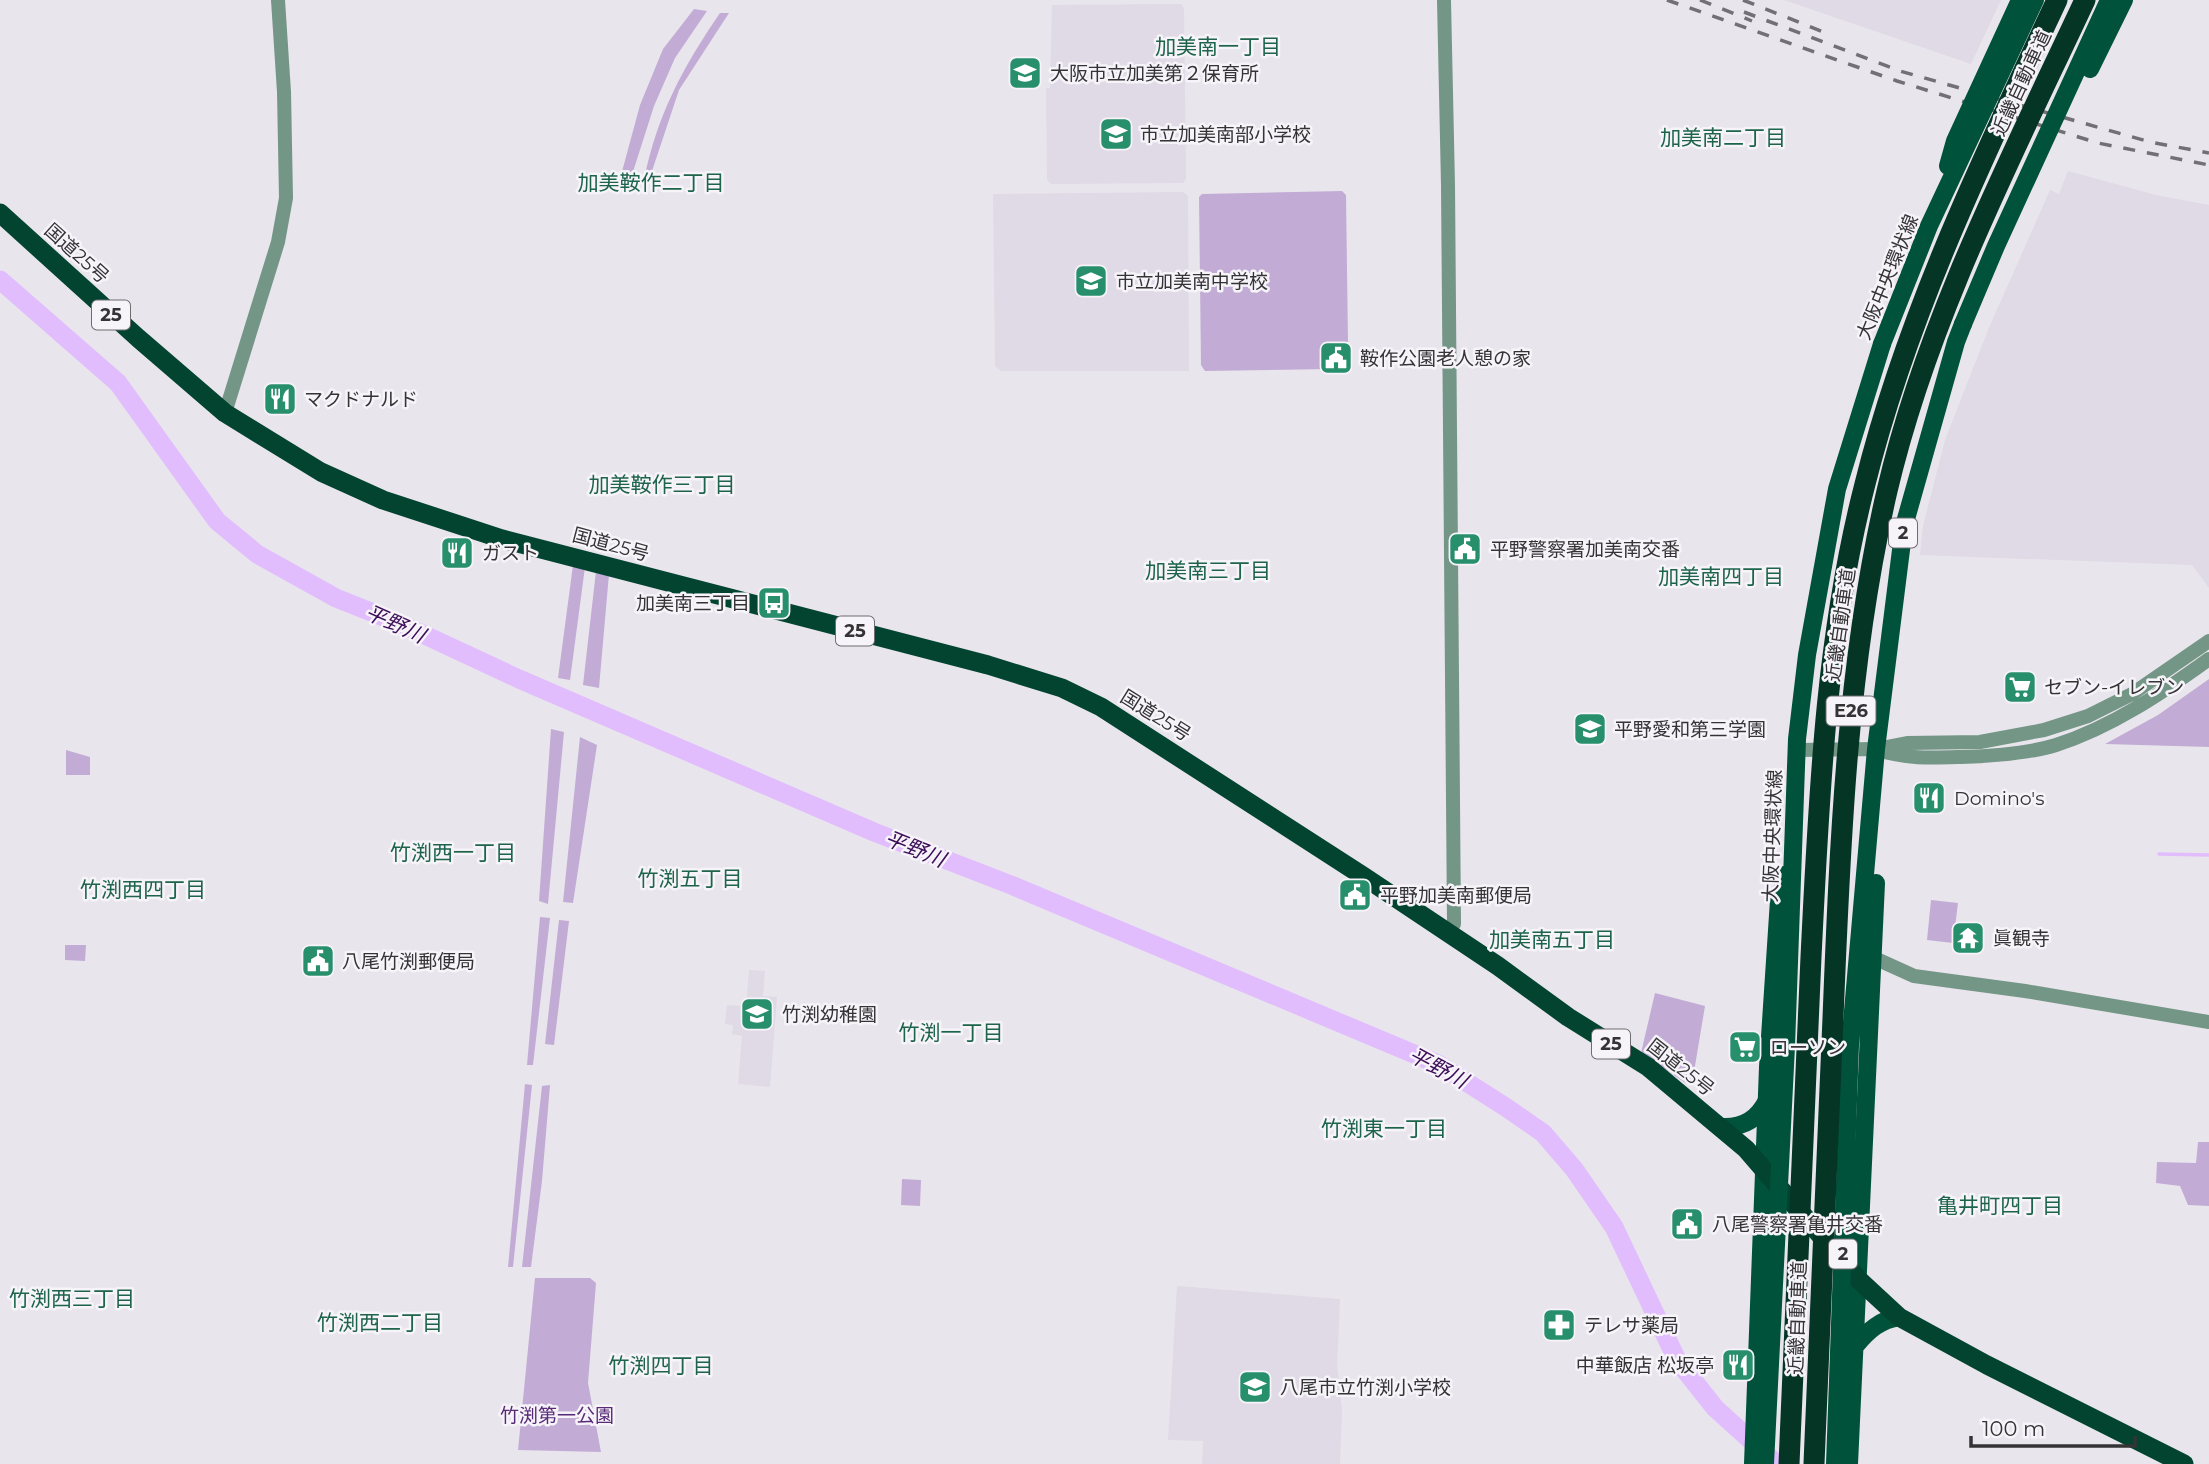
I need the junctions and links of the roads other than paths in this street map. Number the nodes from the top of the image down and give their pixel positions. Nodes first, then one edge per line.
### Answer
1 (278, 0) edge
2 (1444, 0) edge
3 (2020, 0) edge
4 (2035, 0) edge
5 (2057, 0) edge
6 (2085, 0) edge
7 (2109, 0) edge
8 (2124, 0) edge
9 (0, 213) edge
10 (1929, 226) junction
11 (1996, 246) junction
12 (225, 413) junction
13 (2209, 641) edge
14 (2209, 659) edge
15 (1796, 750) junction
16 (1876, 750) junction
17 (1872, 800) junction
18 (1793, 853) junction
19 (1446, 932) junction
20 (1872, 957) junction
21 (2209, 1023) edge
22 (1767, 1100) junction
23 (1722, 1127) junction
24 (1864, 1149) junction
25 (1764, 1168) junction
26 (1810, 1222) junction
27 (1859, 1280) junction
28 (1760, 1282) junction
29 (1899, 1317) junction
30 (1856, 1345) junction
31 (1754, 1456) edge
32 (1765, 1464) edge
33 (1789, 1464) edge
34 (1814, 1464) edge
35 (1835, 1464) edge
36 (1849, 1464) edge
37 (2184, 1464) edge

1 - 12 street
2 - 19 street
3 - 10 main road, bridge
4 - 10 main road, 大阪中央環状線, bridge
5 - 33 highway, 近畿自動車道 / E26, bridge
6 - 34 highway, 近畿自動車道 / E26, bridge
7 - 11 main road, 2, bridge
8 - 11 main road, 2, bridge
9 - 12 highway, 国道25号 / 25
10 - 15 main road, 大阪中央環状線, bridge
11 - 16 main road, 2, bridge
12 - 19 highway, 国道25号 / 25
13 - 16 street
14 - 16 street
15 - 16 street
15 - 18 main road, 大阪中央環状線
16 - 17 main road, 2
17 - 20 main road, 2
17 - 35 main road, 2, bridge
18 - 22 main road
18 - 32 main road, 大阪中央環状線, bridge
19 - 23 highway, 国道25号 / 25
20 - 21 street
20 - 24 main road, 2
22 - 23 main road
22 - 25 main road
23 - 25 highway, 国道25号 / 25
24 - 26 main road
24 - 27 main road, 2
25 - 26 highway, 国道25号 / 25
25 - 28 main road
26 - 27 highway, 国道25号 / 25
26 - 28 main road
27 - 29 highway, 国道25号 / 25
27 - 30 main road, 2
28 - 31 main road
29 - 30 main road
29 - 37 highway, 国道25号 / 25
30 - 36 main road, 2

